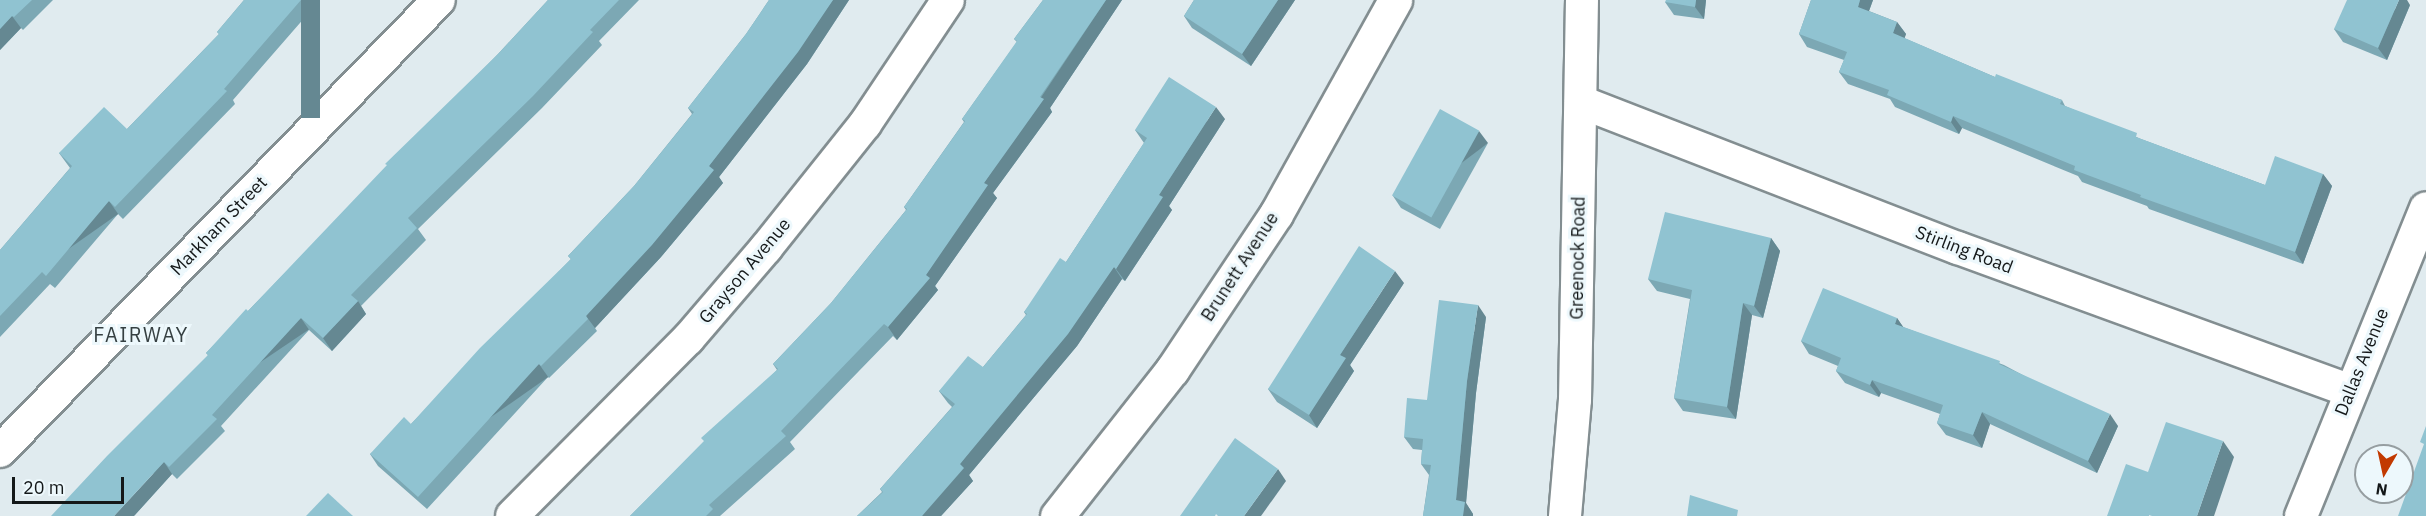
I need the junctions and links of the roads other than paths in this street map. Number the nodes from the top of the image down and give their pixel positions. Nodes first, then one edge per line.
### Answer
1 (439, 0) edge
2 (948, 0) edge
3 (1395, 0) edge
4 (1582, 0) edge
5 (1581, 102) junction
6 (2426, 208) edge
7 (2350, 391) junction
8 (0, 452) edge
9 (512, 516) edge
10 (1056, 516) edge
11 (1565, 516) edge
12 (2301, 516) edge

1 - 8 street, Markham Street
2 - 9 street, Grayson Avenue
3 - 10 street, Brunett Avenue
4 - 5 street, Greenock Road
5 - 7 street, Stirling Road
5 - 11 street, Greenock Road
6 - 7 street, Dallas Avenue
7 - 12 street, Dallas Avenue

